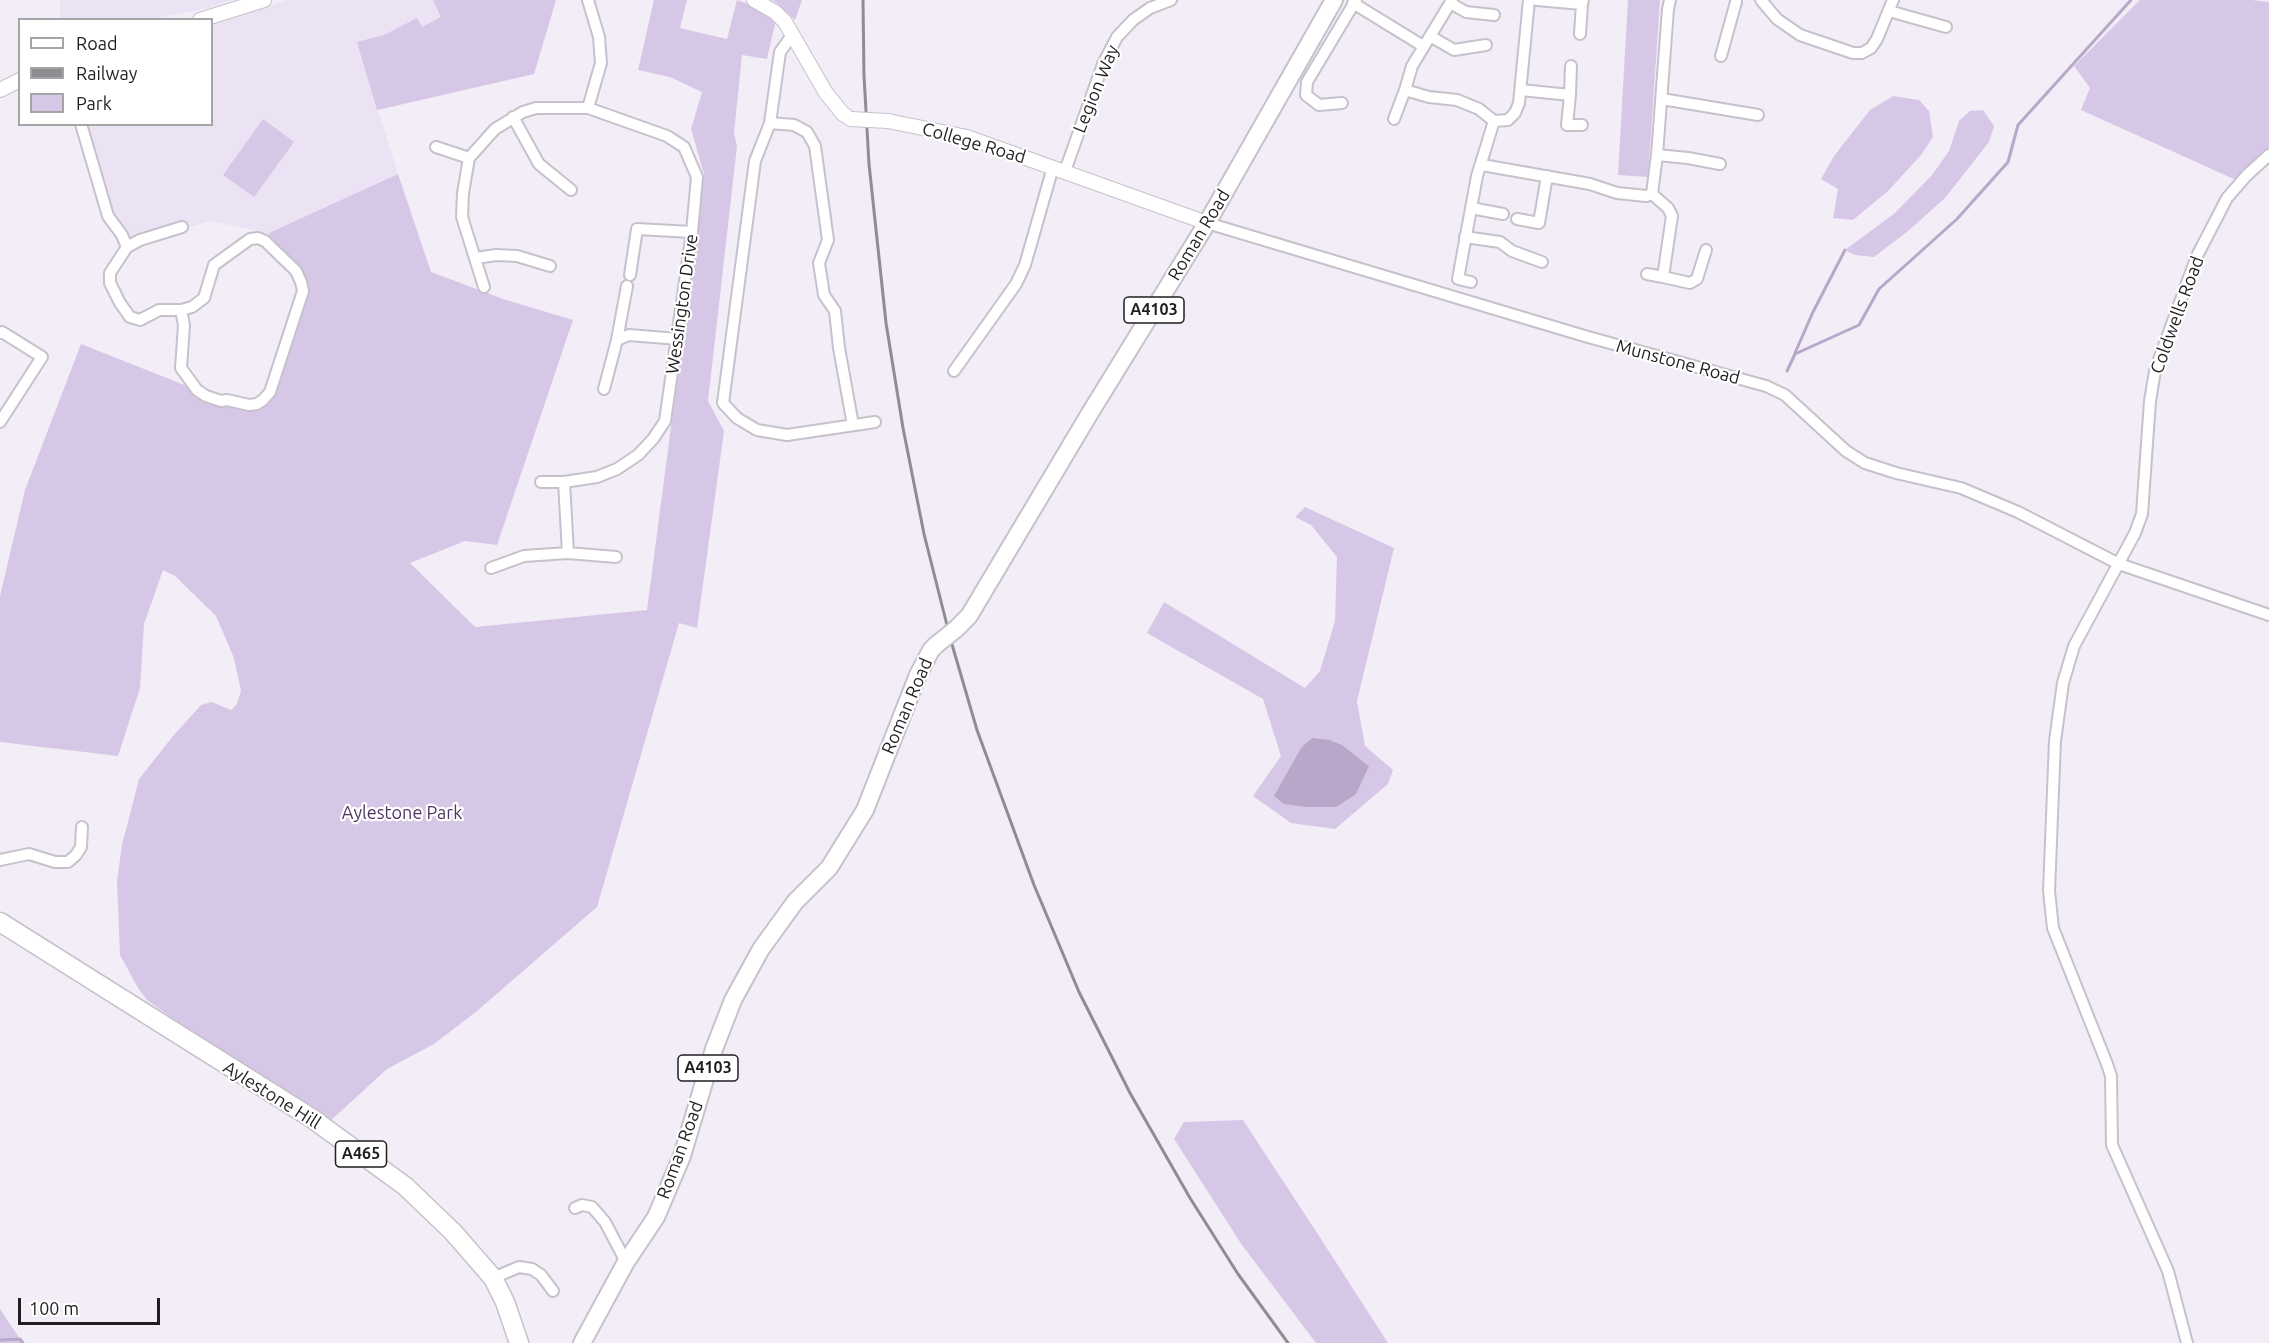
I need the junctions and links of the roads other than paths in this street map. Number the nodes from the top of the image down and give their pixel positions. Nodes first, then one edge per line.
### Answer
1 (264, 0) edge
2 (588, 0) edge
3 (754, 0) edge
4 (1171, 0) edge
5 (1334, 0) edge
6 (1529, 0) edge
7 (1537, 0) edge
8 (1670, 0) edge
9 (1761, 0) edge
10 (1735, 1) edge
11 (1354, 2) edge
12 (1451, 2) edge
13 (1583, 2) edge
14 (1891, 5) edge
15 (1494, 15) dead end
16 (206, 18) edge
17 (1946, 27) dead end
18 (792, 34) junction
19 (1580, 34) dead end
20 (1430, 36) junction
21 (1486, 45) dead end
22 (1423, 46) junction
23 (1721, 56) dead end
24 (1571, 66) dead end
25 (18, 81) edge
26 (0, 90) edge
27 (1405, 90) junction
28 (1521, 90) junction
29 (1570, 95) junction
30 (1662, 99) junction
31 (1342, 103) dead end
32 (588, 108) junction
33 (1758, 116) dead end
34 (513, 117) junction
35 (1394, 119) dead end
36 (1494, 121) junction
37 (770, 123) junction
38 (1582, 125) dead end
39 (82, 126) edge
40 (436, 147) dead end
41 (1658, 155) junction
42 (2269, 155) edge
43 (469, 158) junction
44 (1720, 164) dead end
45 (1482, 165) junction
46 (1059, 169) junction
47 (1546, 176) junction
48 (571, 190) dead end
49 (1652, 194) junction
50 (1471, 208) junction
51 (1503, 214) dead end
52 (1517, 219) dead end
53 (1207, 223) junction
54 (182, 227) dead end
55 (692, 232) junction
56 (1465, 237) junction
57 (127, 247) junction
58 (1706, 250) dead end
59 (476, 258) junction
60 (1542, 262) dead end
61 (550, 266) dead end
62 (1647, 274) dead end
63 (630, 275) dead end
64 (1663, 277) junction
65 (1471, 282) dead end
66 (627, 286) dead end
67 (484, 287) dead end
68 (181, 310) junction
69 (0, 333) edge
70 (678, 339) junction
71 (617, 340) junction
72 (954, 371) dead end
73 (604, 390) dead end
74 (0, 422) edge
75 (875, 422) dead end
76 (853, 425) junction
77 (541, 482) dead end
78 (564, 482) junction
79 (568, 553) junction
80 (616, 558) dead end
81 (2119, 564) junction
82 (491, 568) dead end
83 (2269, 615) edge
84 (82, 827) dead end
85 (0, 860) edge
86 (0, 922) edge
87 (575, 1208) dead end
88 (626, 1262) junction
89 (493, 1278) junction
90 (553, 1291) dead end
91 (519, 1343) edge
92 (582, 1343) edge
93 (2187, 1343) edge

1 - 16 street
2 - 32 street
3 - 18 street, College Road
4 - 46 street, Legion Way
5 - 53 main road, Roman Road / A4103
6 - 28 street
7 - 13 street
8 - 30 street
9 - 14 street
10 - 23 street
11 - 22 street
11 - 31 street
12 - 15 street
12 - 20 street
13 - 19 street
14 - 17 street
18 - 37 street
18 - 46 street, College Road, bridge
20 - 21 street
20 - 22 street
22 - 27 street
24 - 29 street
25 - 26 street
27 - 35 street
27 - 36 street
28 - 29 street
28 - 36 street
29 - 38 street
30 - 33 street
30 - 41 street
32 - 34 street, Wessington Drive
32 - 55 street, Wessington Drive
34 - 43 street
34 - 48 street
36 - 45 street
37 - 76 street
37 - 76 street
39 - 57 street
40 - 43 street
41 - 44 street
41 - 49 street
42 - 81 street, Coldwells Road
43 - 59 street
45 - 47 street
45 - 50 street
46 - 53 street, College Road
46 - 72 street, Legion Way
47 - 49 street
47 - 52 street
49 - 64 street
50 - 51 street
50 - 56 street
53 - 81 street, Munstone Road
53 - 88 main road, Roman Road / A4103, bridge
54 - 57 street
55 - 63 street
55 - 70 street, Wessington Drive
56 - 60 street
56 - 65 street
57 - 68 street
58 - 64 street
59 - 61 street
59 - 67 street
62 - 64 street
66 - 71 street
68 - 68 street
69 - 74 street
70 - 71 street
70 - 78 street, Wessington Drive
71 - 73 street
75 - 76 street
77 - 78 street, Wessington Drive
78 - 79 street
79 - 80 street
79 - 82 street
81 - 83 street, Munstone Road
81 - 93 street, Coldwells Road
84 - 85 street
86 - 89 highway, Aylestone Hill / A465
87 - 88 street
88 - 92 main road, Roman Road / A4103
89 - 90 street
89 - 91 highway, Aylestone Hill / A465

